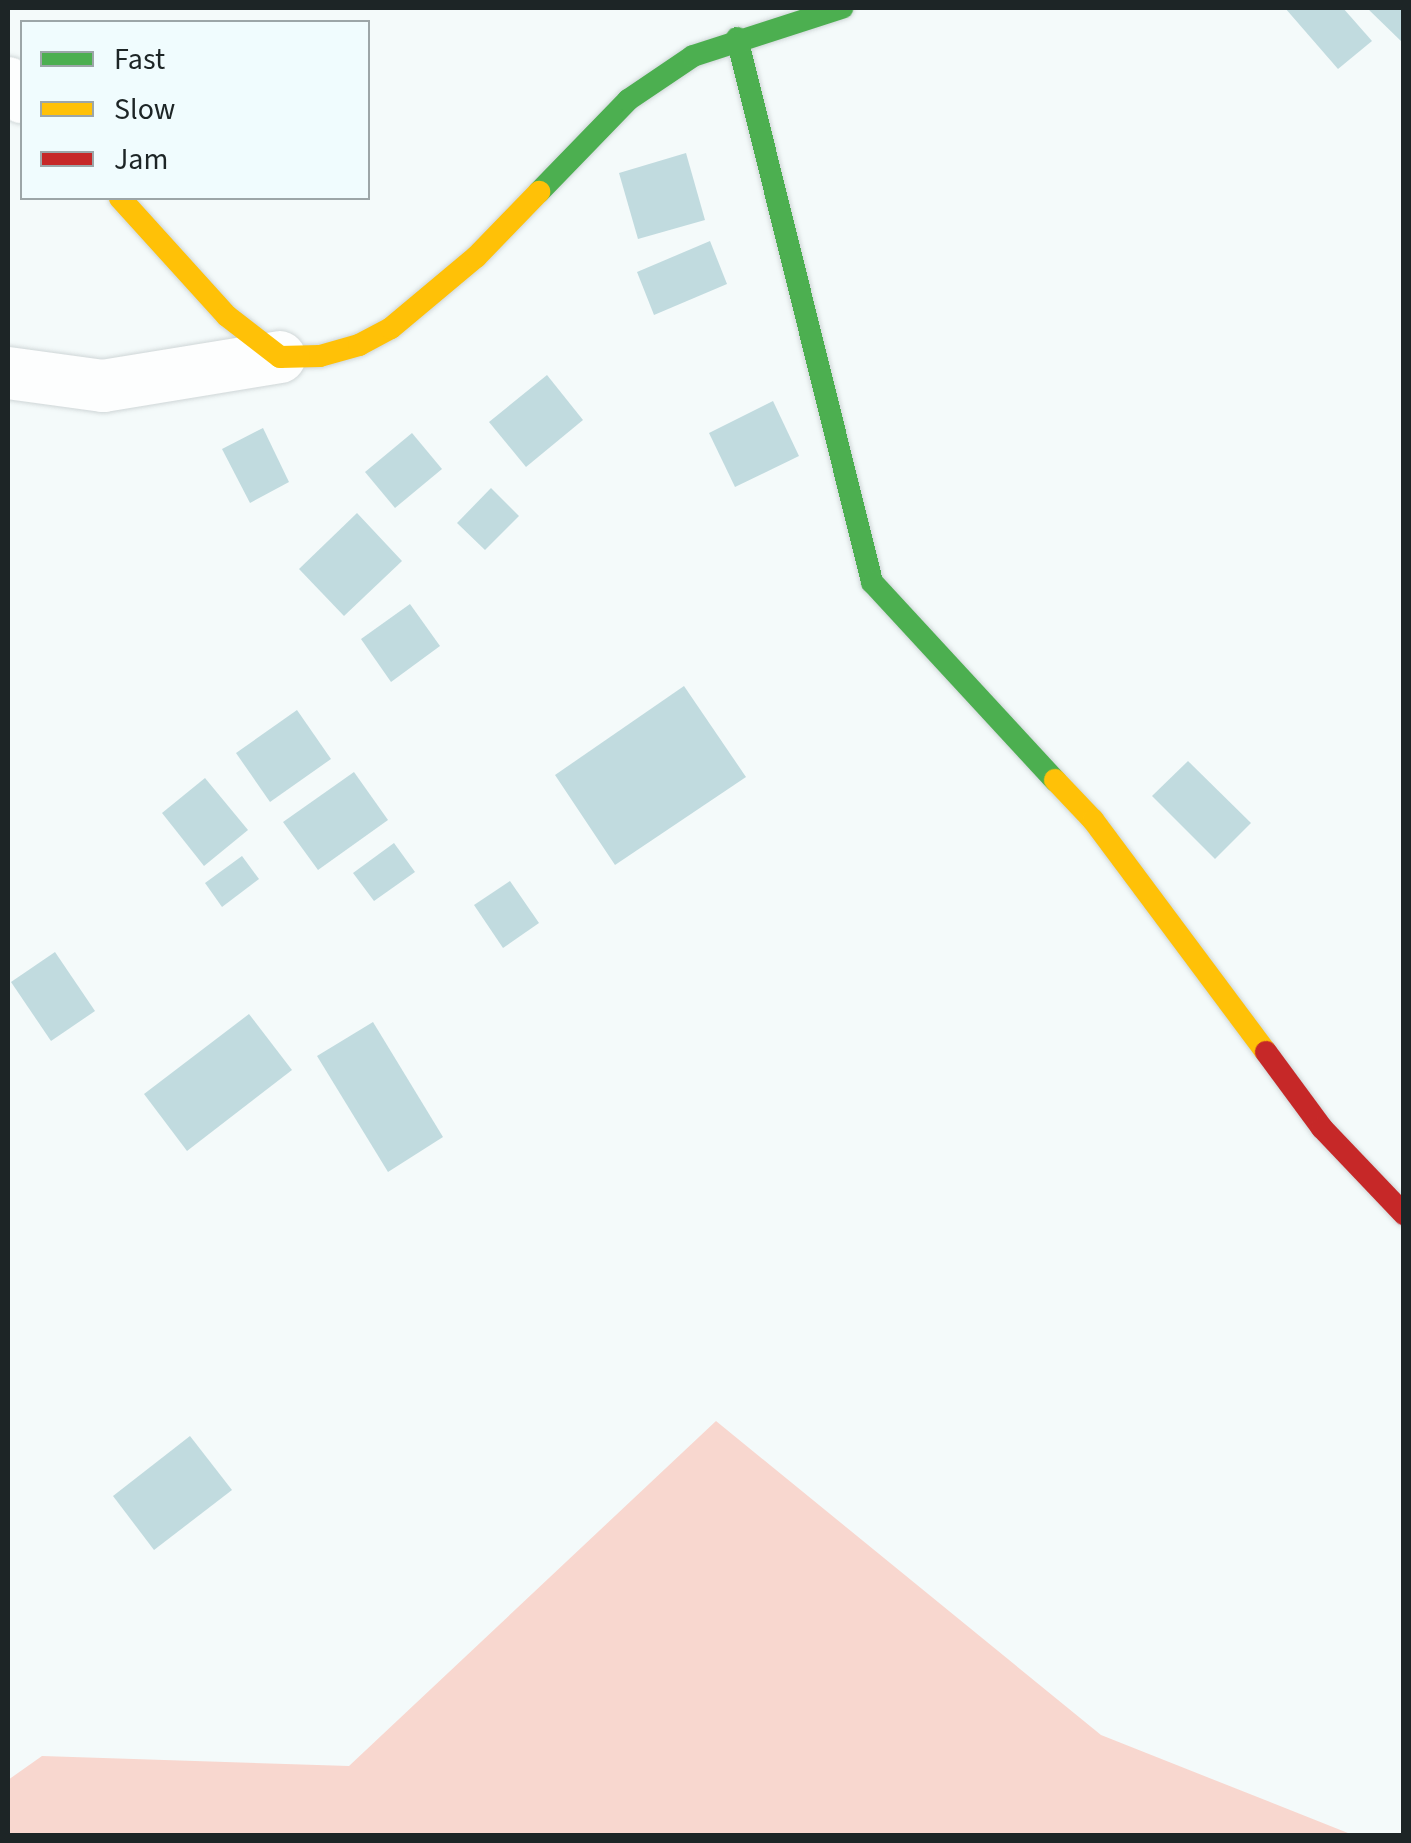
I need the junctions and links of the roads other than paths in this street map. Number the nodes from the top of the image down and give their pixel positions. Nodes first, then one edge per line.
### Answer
1 (842, 8) edge
2 (737, 38) junction
3 (122, 200) edge
4 (280, 356) junction
5 (8, 373) edge
6 (1404, 1214) edge

1 - 2 street
2 - 4 street
2 - 6 street
3 - 4 street
4 - 5 street

